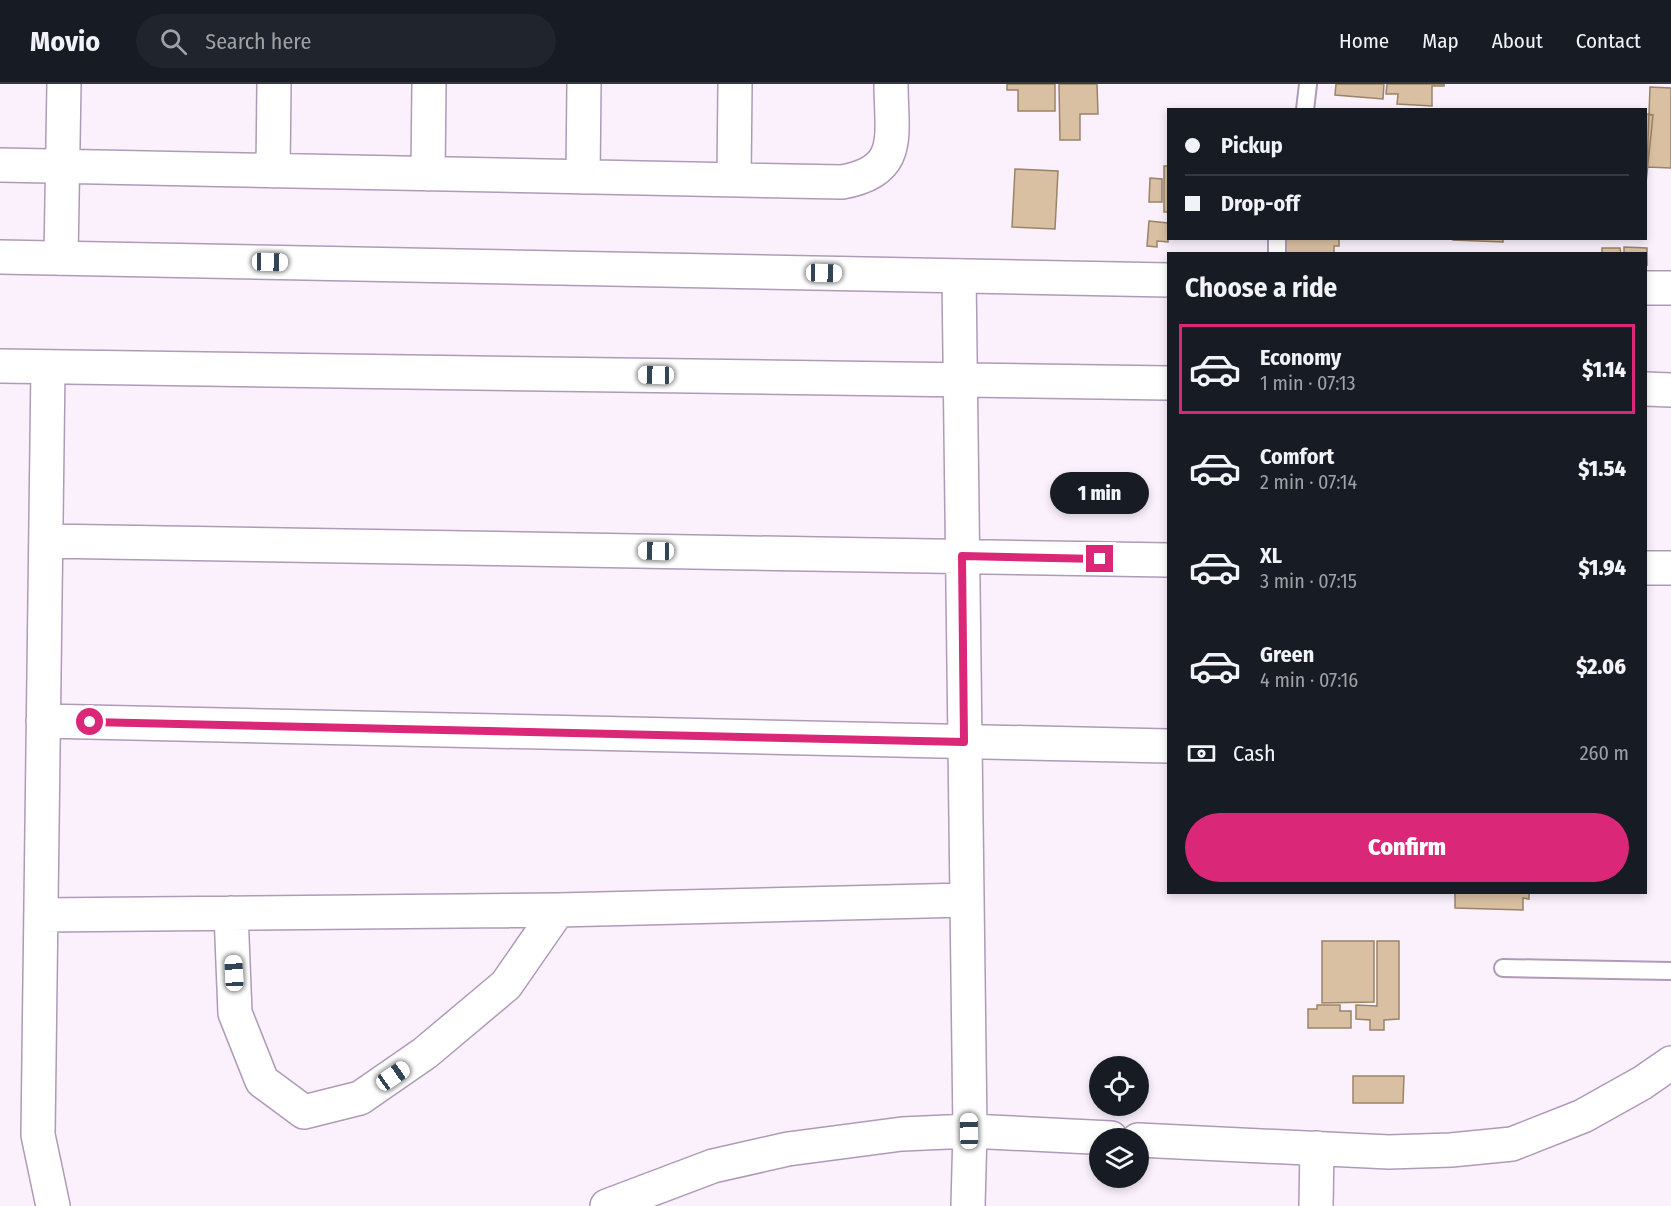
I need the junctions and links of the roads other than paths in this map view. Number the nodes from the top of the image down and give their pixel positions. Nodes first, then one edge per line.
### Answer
1 (64, 84) edge
2 (274, 84) edge
3 (429, 84) edge
4 (584, 84) edge
5 (735, 84) edge
6 (891, 84) edge
7 (1308, 84) edge
8 (1305, 108) edge
9 (0, 165) edge
10 (62, 166) junction
11 (273, 171) junction
12 (428, 174) junction
13 (583, 177) junction
14 (734, 180) junction
15 (0, 257) edge
16 (61, 258) junction
17 (959, 276) junction
18 (1167, 280) edge
19 (1647, 288) edge
20 (1671, 288) edge
21 (0, 366) edge
22 (48, 367) junction
23 (960, 380) junction
24 (1167, 382) edge
25 (1647, 389) edge
26 (1671, 390) edge
27 (46, 541) junction
28 (962, 556) junction
29 (1167, 560) edge
30 (1647, 568) edge
31 (1671, 568) edge
32 (43, 721) junction
33 (964, 742) junction
34 (1167, 746) edge
35 (966, 900) junction
36 (558, 910) junction
37 (231, 913) junction
38 (41, 915) junction
39 (1503, 968) dead end
40 (1671, 971) edge
41 (1671, 1063) edge
42 (969, 1131) junction
43 (1089, 1137) edge
44 (1149, 1140) edge
45 (1317, 1148) junction
46 (53, 1206) edge
47 (607, 1206) edge
48 (968, 1206) edge
49 (1316, 1206) edge

1 - 10 street
2 - 11 street
3 - 12 street
4 - 13 street
5 - 14 street
6 - 14 street
7 - 8 lane
9 - 10 street
10 - 11 street
10 - 16 street
11 - 12 street
12 - 13 street
13 - 14 street
15 - 16 street
16 - 17 street
17 - 18 street
17 - 23 street
19 - 20 street
21 - 22 street
22 - 23 street
22 - 27 street
23 - 24 street
23 - 28 street
25 - 26 street
27 - 28 street
27 - 32 street
28 - 29 street
28 - 33 street
30 - 31 street
32 - 33 street
32 - 38 street
33 - 34 street
33 - 35 street
35 - 36 street
35 - 42 street
36 - 37 street
36 - 37 street
37 - 38 street
38 - 46 street
39 - 40 lane
41 - 45 street
42 - 43 street
42 - 47 street
42 - 48 street
44 - 45 street
45 - 49 street

